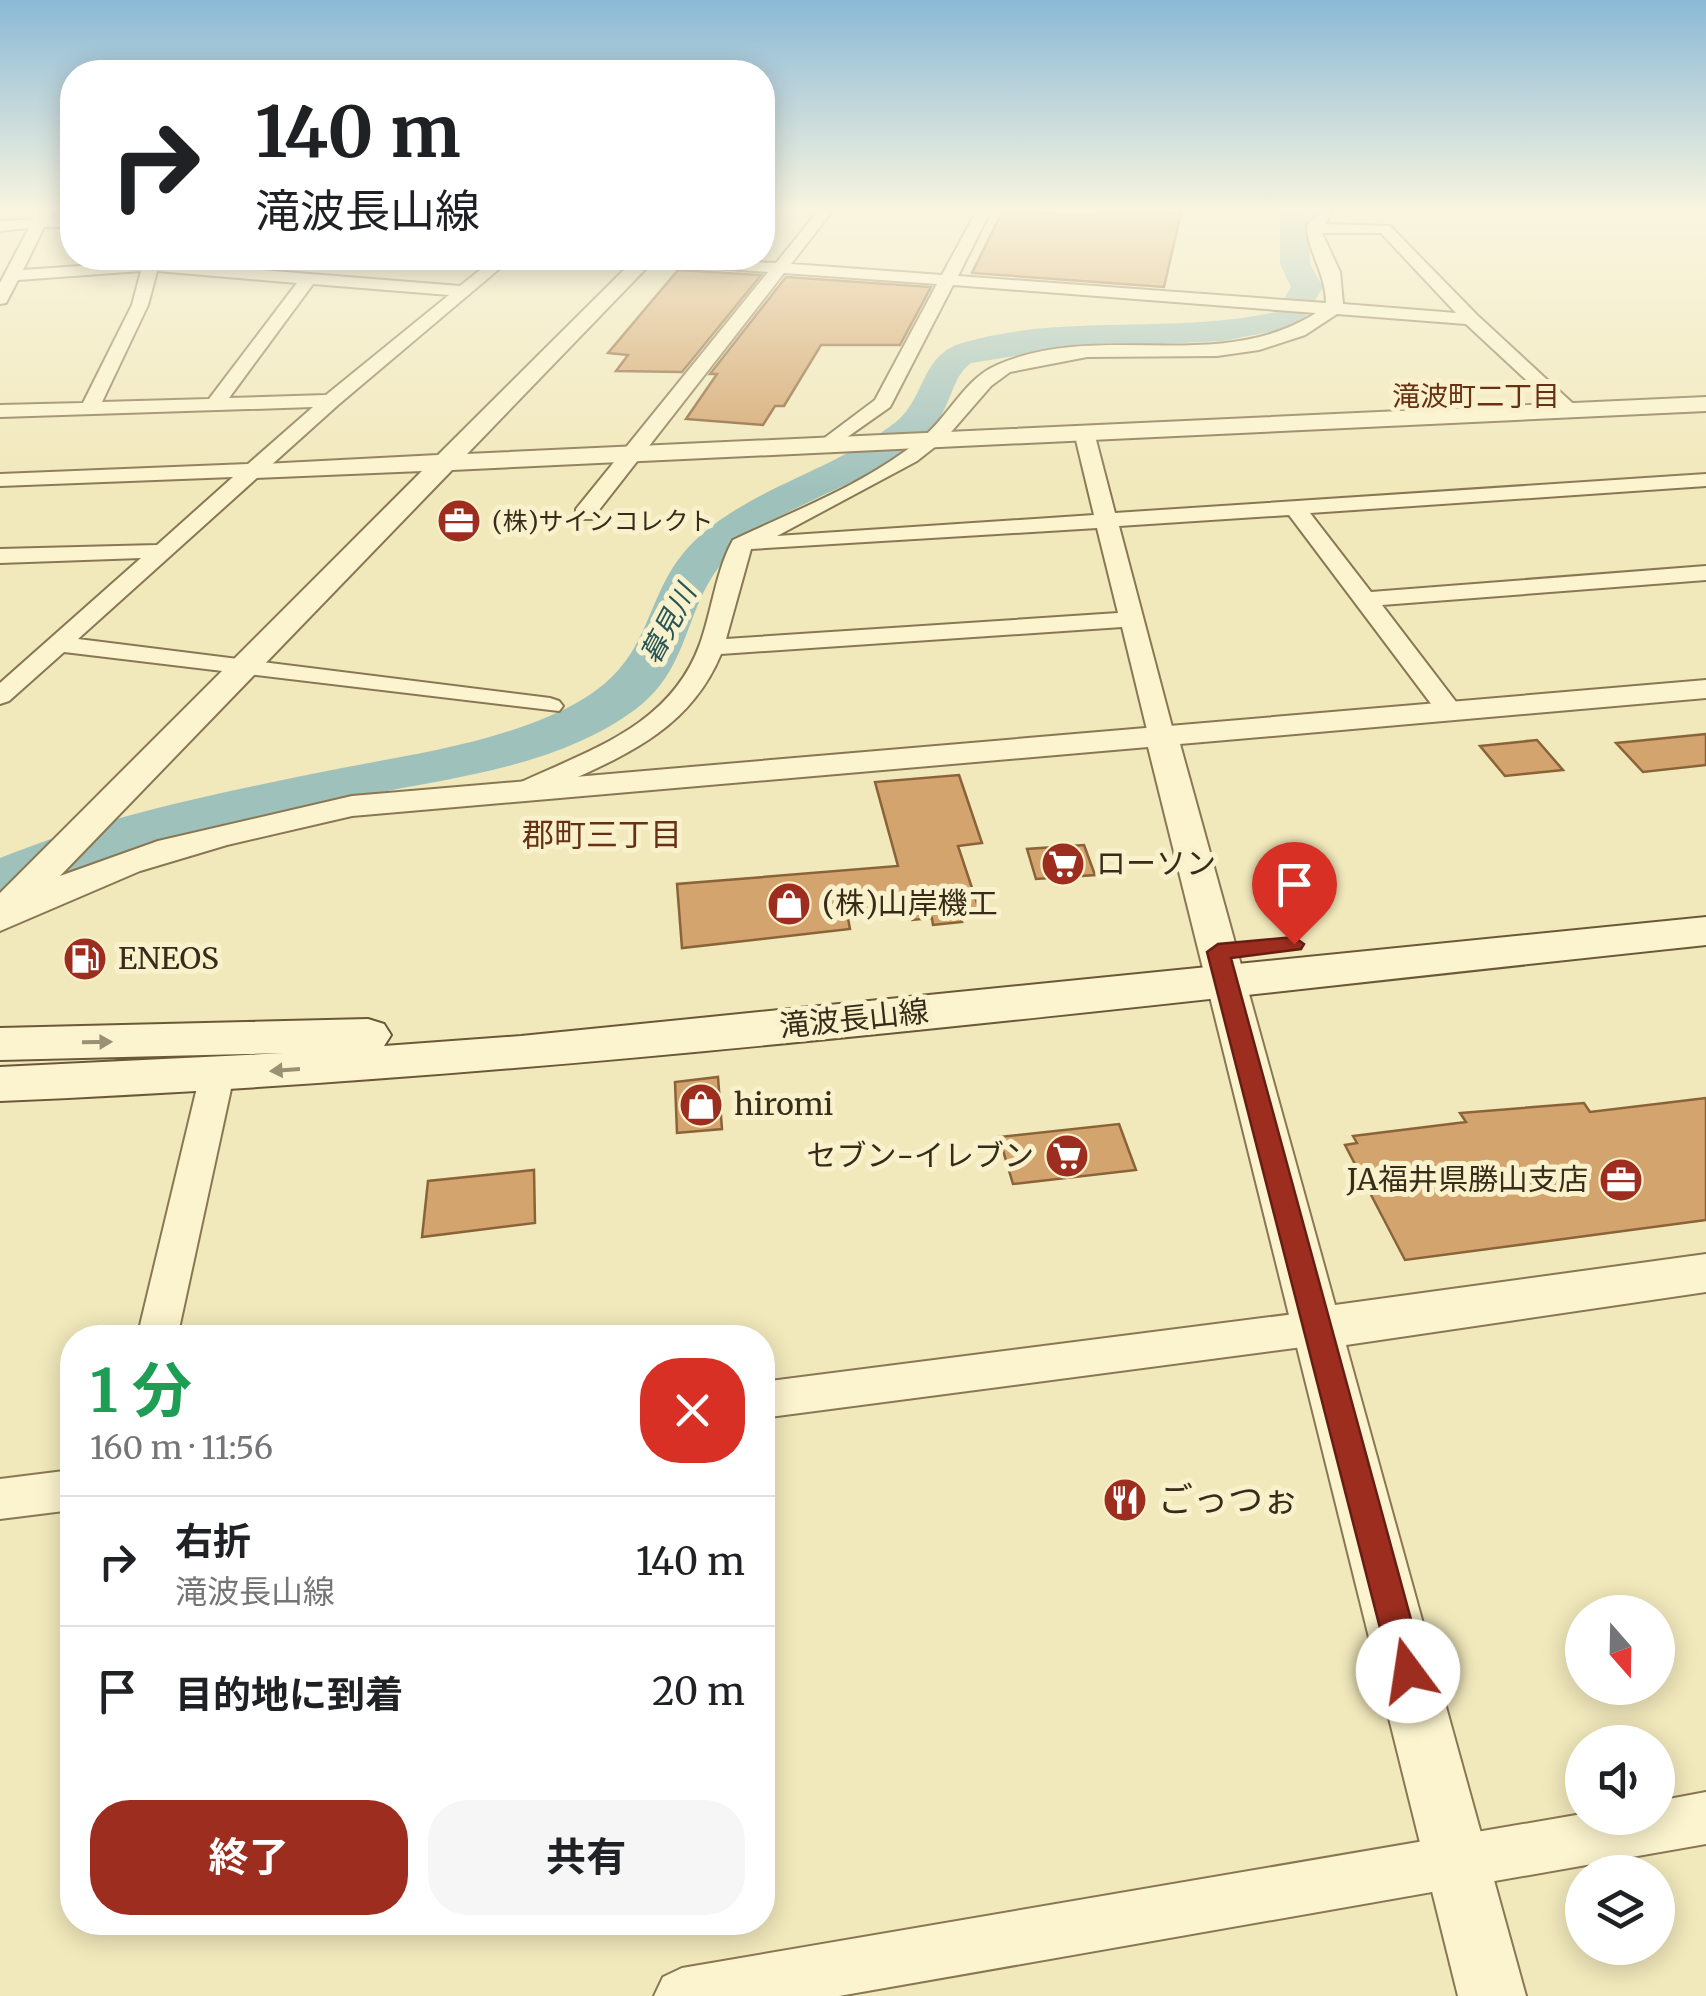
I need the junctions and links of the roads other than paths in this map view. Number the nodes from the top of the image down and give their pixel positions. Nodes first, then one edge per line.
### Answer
1 (140, 303) edge
2 (290, 303) edge
3 (448, 303) edge
4 (602, 303) edge
5 (750, 303) edge
6 (934, 303) edge
7 (1255, 303) edge
8 (1335, 303) edge
9 (1456, 303) edge
10 (1335, 308) junction
11 (1471, 319) junction
12 (332, 401) junction
13 (1706, 404) edge
14 (214, 405) junction
15 (90, 408) junction
16 (0, 411) edge
17 (1571, 411) junction
18 (1085, 436) junction
19 (929, 444) junction
20 (832, 446) junction
21 (631, 454) junction
22 (446, 461) junction
23 (255, 470) junction
24 (0, 480) edge
25 (1706, 480) edge
26 (1295, 508) junction
27 (584, 514) dead end
28 (1106, 518) junction
29 (741, 546) junction
30 (166, 551) junction
31 (0, 556) edge
32 (1706, 573) edge
33 (1362, 600) junction
34 (1132, 619) junction
35 (61, 644) junction
36 (711, 647) junction
37 (240, 668) junction
38 (1706, 689) edge
39 (0, 696) edge
40 (550, 706) dead end
41 (1450, 711) junction
42 (1162, 738) junction
43 (525, 791) junction
44 (1706, 902) edge
45 (0, 917) edge
46 (1706, 931) edge
47 (1222, 966) junction
48 (0, 1044) edge
49 (217, 1075) junction
50 (0, 1084) edge
51 (1706, 1273) edge
52 (160, 1325) edge
53 (1318, 1328) junction
54 (775, 1398) edge
55 (60, 1492) edge
56 (0, 1499) edge
57 (1706, 1818) edge
58 (1458, 1862) junction
59 (682, 1996) edge
60 (1492, 1996) edge

1 - 15 street
2 - 14 street
3 - 12 street
4 - 22 street
5 - 21 street
6 - 20 street
7 - 10 street
8 - 10 street
9 - 11 street
10 - 11 street
10 - 19 street
11 - 17 street
12 - 14 street
12 - 23 street
13 - 17 street
14 - 15 street
15 - 16 street
17 - 18 street
18 - 19 street
18 - 28 street
19 - 20 street
19 - 29 street
20 - 21 street
21 - 22 street
21 - 27 street
22 - 23 street
22 - 37 street
23 - 24 street
23 - 30 street
25 - 26 street
26 - 28 street
26 - 33 street
28 - 29 street
28 - 34 street
29 - 36 street
30 - 31 street
30 - 35 street
32 - 33 street
33 - 41 street
34 - 36 street
34 - 42 street
35 - 37 street
35 - 39 street
36 - 43 street
37 - 40 street
37 - 45 street
38 - 41 street
41 - 42 street
42 - 43 street
42 - 47 street
43 - 45 street
44 - 47 main road, 滝波長山線
46 - 47 main road, 滝波長山線
48 -> 47 main road, 滝波長山線
47 -> 49 main road, 滝波長山線
47 - 53 street
49 - 50 main road, 滝波長山線
49 - 52 street
51 - 53 street
53 - 54 street
53 - 58 street
55 - 56 street
57 - 58 street
58 - 59 street
58 - 60 street

